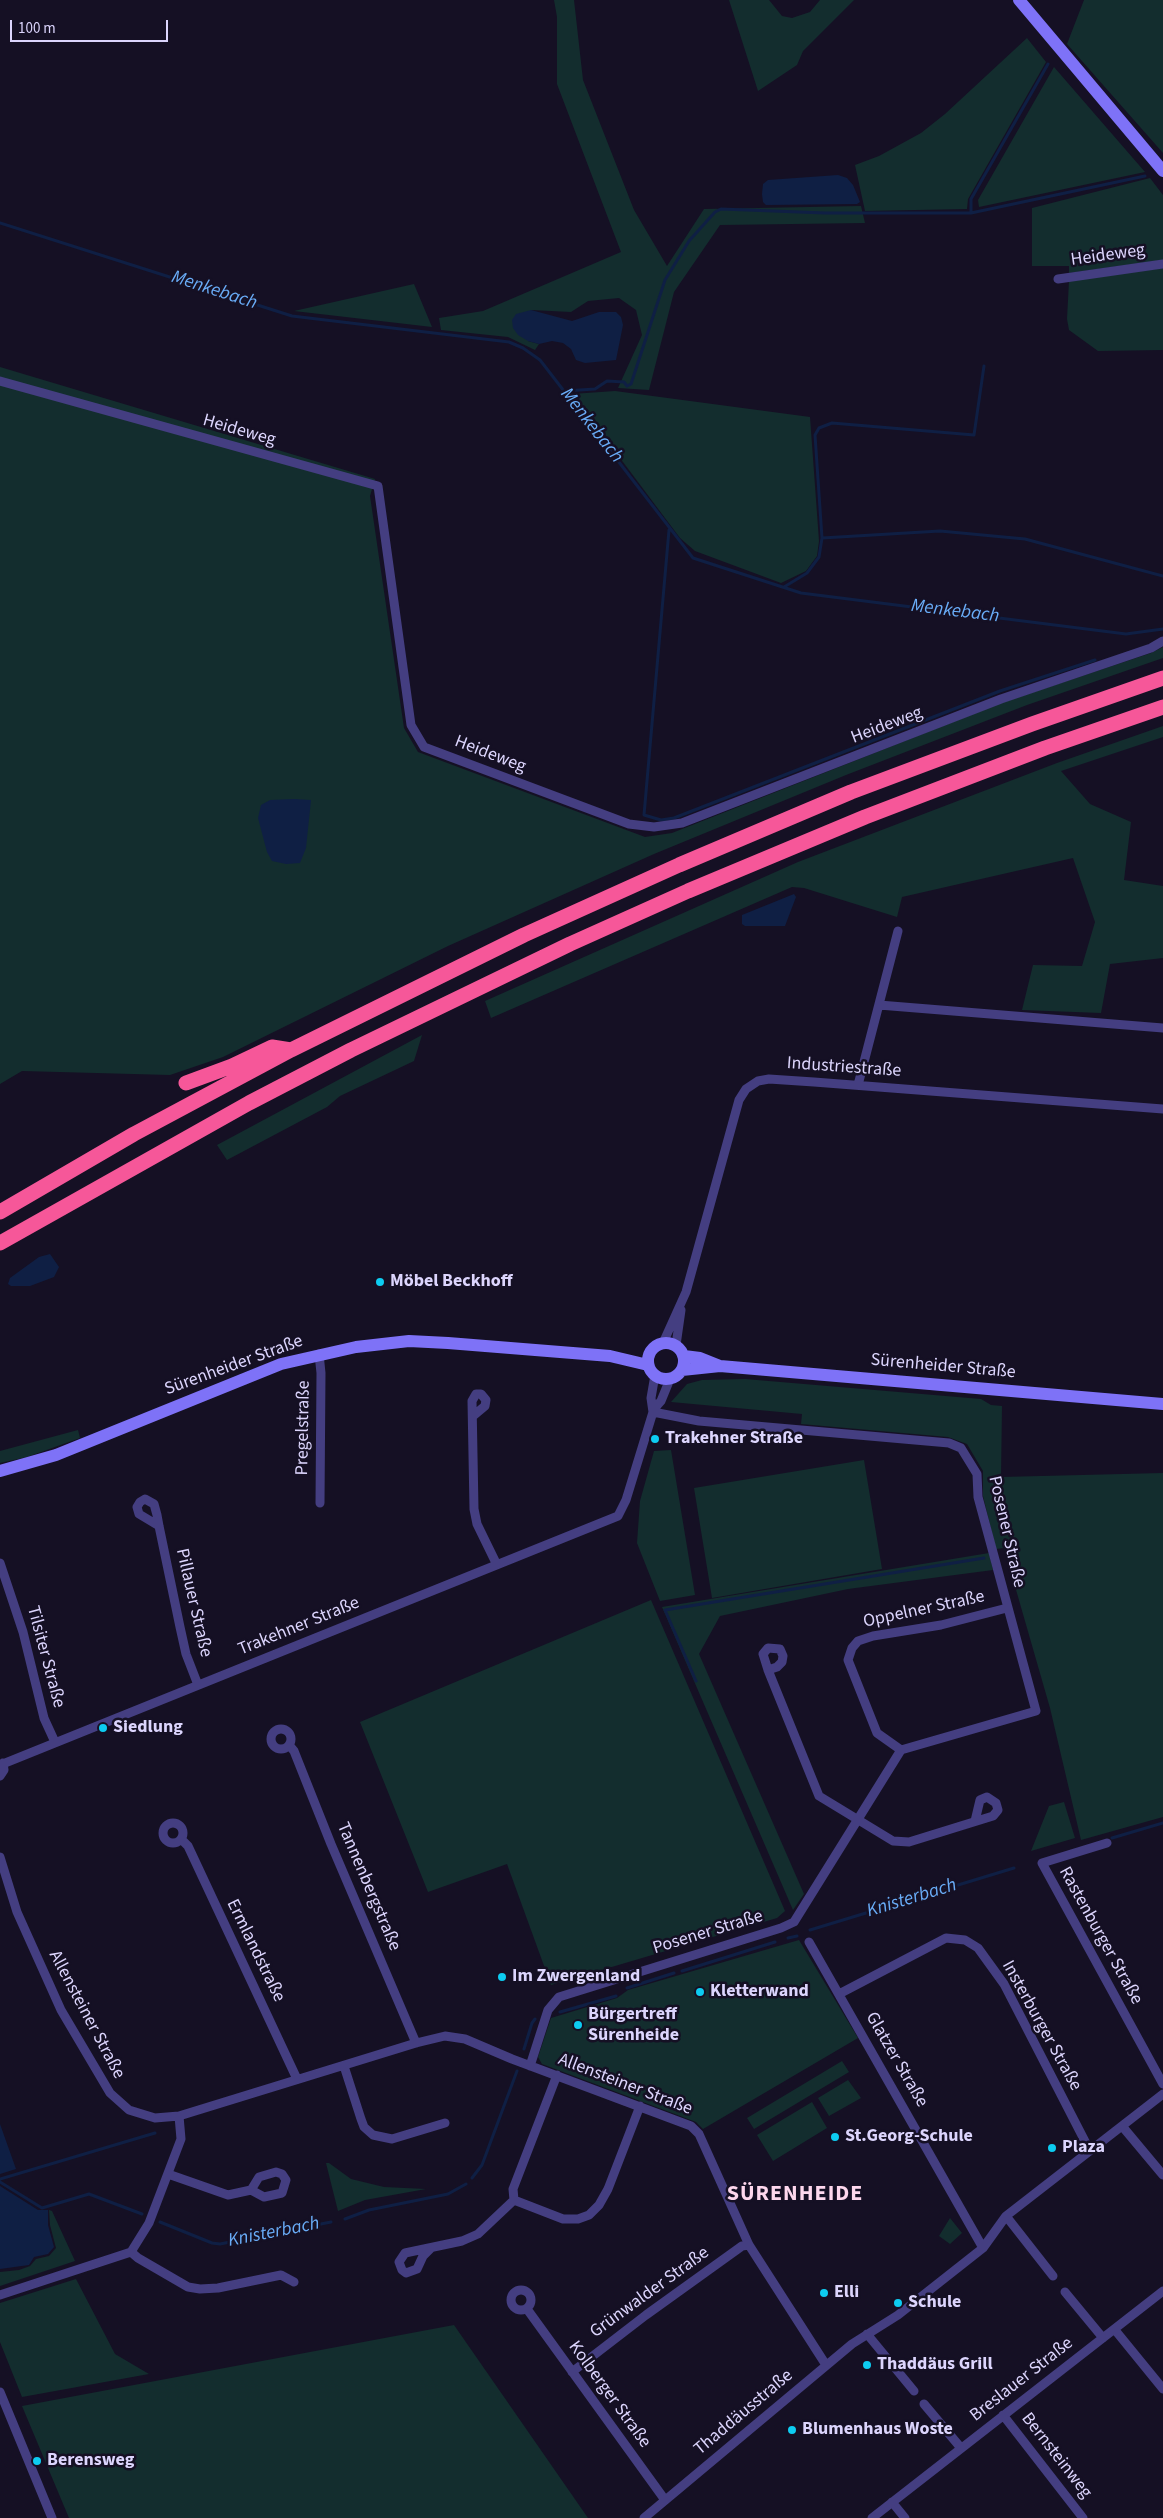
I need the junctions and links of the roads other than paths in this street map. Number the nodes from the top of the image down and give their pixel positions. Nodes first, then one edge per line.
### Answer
1 (1019, 0) edge
2 (1163, 171) edge
3 (1163, 264) edge
4 (1058, 280) dead end
5 (0, 381) edge
6 (1163, 640) edge
7 (1163, 678) edge
8 (1163, 707) edge
9 (898, 931) dead end
10 (879, 1005) junction
11 (1163, 1028) edge
12 (291, 1050) junction
13 (186, 1084) dead end
14 (858, 1085) junction
15 (1163, 1110) edge
16 (0, 1212) edge
17 (0, 1243) edge
18 (683, 1300) junction
19 (663, 1343) junction
20 (676, 1345) junction
21 (651, 1351) junction
22 (318, 1354) junction
23 (610, 1356) junction
24 (684, 1356) junction
25 (720, 1366) junction
26 (652, 1370) junction
27 (682, 1370) junction
28 (670, 1378) junction
29 (1163, 1404) edge
30 (653, 1411) junction
31 (473, 1416) dead end
32 (0, 1471) edge
33 (320, 1503) dead end
34 (159, 1526) dead end
35 (0, 1563) edge
36 (497, 1565) junction
37 (3, 1577) edge
38 (1007, 1608) junction
39 (768, 1670) dead end
40 (198, 1685) junction
41 (56, 1742) junction
42 (289, 1745) dead end
43 (901, 1750) junction
44 (1, 1764) edge
45 (0, 1776) edge
46 (858, 1819) junction
47 (975, 1821) dead end
48 (181, 1839) dead end
49 (1107, 1843) dead end
50 (0, 1857) edge
51 (809, 1942) dead end
52 (839, 1994) junction
53 (416, 2043) junction
54 (344, 2066) junction
55 (530, 2066) junction
56 (557, 2076) junction
57 (297, 2079) junction
58 (1163, 2084) edge
59 (1163, 2094) edge
60 (640, 2106) junction
61 (179, 2116) junction
62 (445, 2123) dead end
63 (1122, 2126) junction
64 (1090, 2151) junction
65 (168, 2174) junction
66 (1163, 2175) edge
67 (251, 2190) dead end
68 (514, 2200) junction
69 (1006, 2216) junction
70 (749, 2245) junction
71 (431, 2248) dead end
72 (983, 2248) junction
73 (131, 2252) junction
74 (1053, 2276) dead end
75 (294, 2282) dead end
76 (1163, 2291) edge
77 (1065, 2292) dead end
78 (0, 2295) edge
79 (526, 2309) dead end
80 (1115, 2330) junction
81 (867, 2334) junction
82 (1103, 2338) junction
83 (826, 2365) junction
84 (572, 2372) junction
85 (1163, 2389) edge
86 (914, 2391) dead end
87 (0, 2392) edge
88 (924, 2404) dead end
89 (3, 2408) edge
90 (1003, 2415) junction
91 (961, 2448) junction
92 (666, 2500) junction
93 (892, 2502) junction
94 (52, 2518) edge
95 (644, 2518) edge
96 (872, 2518) edge
97 (905, 2518) edge
98 (1083, 2518) edge

1 - 2 main road
3 - 4 street, Heideweg
5 - 6 street, Heideweg
7 - 12 highway
8 - 17 highway
9 - 10 street
10 - 11 street
10 - 14 street
12 - 13 highway
12 - 16 highway
14 - 15 street, Industriestraße
14 - 18 street, Industriestraße
18 - 19 street, Industriestraße
18 - 20 street, Industriestraße
19 - 20 main road
19 - 21 main road
20 - 24 main road
21 - 23 main road, Sürenheider Straße
21 - 26 main road
22 - 23 main road, Sürenheider Straße
22 - 32 main road, Sürenheider Straße
22 - 33 street, Pregelstraße
23 - 26 main road, Sürenheider Straße
24 - 25 main road, Sürenheider Straße
24 - 27 main road
25 - 27 main road, Sürenheider Straße
25 - 29 main road, Sürenheider Straße
26 - 28 main road
26 - 30 street, Trakehner Straße
27 - 28 main road
28 - 30 street, Trakehner Straße
30 - 36 street, Trakehner Straße
30 - 38 street, Posener Straße
31 - 36 street
34 - 40 street, Pillauer Straße
35 - 37 street, Tilsiter Straße
36 - 40 street, Trakehner Straße
37 - 41 street, Tilsiter Straße
38 - 43 street, Posener Straße
38 - 43 street, Oppelner Straße
39 - 46 street
40 - 41 street, Trakehner Straße
41 - 44 street, Trakehner Straße
42 - 53 street, Tannenbergstraße
43 - 46 street, Posener Straße
44 - 45 street
46 - 47 street
46 - 55 street, Posener Straße
48 - 57 street, Ermlandstraße
49 - 58 street, Rastenburger Straße
50 - 61 street, Allensteiner Straße
51 - 52 street, Glatzer Straße
52 - 64 street, Insterburger Straße
52 - 72 street, Glatzer Straße
53 - 54 street, Allensteiner Straße
53 - 55 street, Allensteiner Straße
54 - 57 street, Allensteiner Straße
54 - 62 street
55 - 56 street, Allensteiner Straße
56 - 60 street, Allensteiner Straße
56 - 68 street
57 - 61 street, Allensteiner Straße
59 - 63 street, Thaddäusstraße
60 - 68 street
60 - 70 street, Allensteiner Straße
61 - 65 street
63 - 64 street, Thaddäusstraße
63 - 66 street
64 - 69 street, Thaddäusstraße
65 - 67 street
65 - 73 street
68 - 71 street
69 - 72 street, Thaddäusstraße
69 - 74 street
70 - 83 street, Allensteiner Straße
70 - 84 street, Grünwalder Straße
72 - 81 street, Thaddäusstraße
73 - 75 street
73 - 78 street
76 - 80 street, Breslauer Straße
77 - 82 street
79 - 84 street, Kolberger Straße
80 - 82 street, Breslauer Straße
80 - 85 street
81 - 83 street, Thaddäusstraße
81 - 86 street
82 - 90 street, Breslauer Straße
83 - 92 street, Thaddäusstraße
84 - 92 street, Kolberger Straße
87 - 89 street
88 - 91 street
89 - 94 street
90 - 91 street, Breslauer Straße
90 - 98 street, Bernsteinweg
91 - 93 street, Breslauer Straße
92 - 95 street, Thaddäusstraße
93 - 96 street, Breslauer Straße
93 - 97 street

